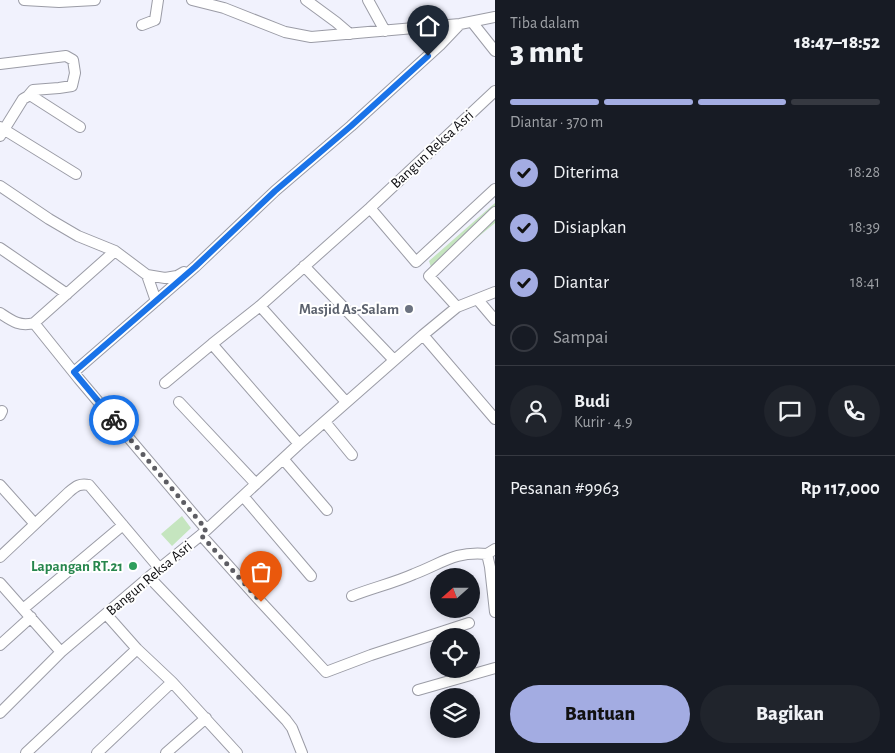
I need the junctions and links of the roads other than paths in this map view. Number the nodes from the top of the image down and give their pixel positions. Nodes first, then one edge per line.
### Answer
1 (24, 0) edge
2 (95, 0) edge
3 (158, 0) edge
4 (192, 0) edge
5 (306, 0) edge
6 (368, 0) edge
7 (69, 1) edge
8 (495, 17) edge
9 (472, 22) junction
10 (460, 24) junction
11 (142, 25) dead end
12 (386, 31) junction
13 (350, 34) junction
14 (495, 51) edge
15 (0, 64) edge
16 (495, 90) edge
17 (28, 96) junction
18 (80, 127) dead end
19 (1, 131) edge
20 (76, 174) dead end
21 (0, 186) edge
22 (495, 188) edge
23 (370, 208) junction
24 (495, 212) edge
25 (0, 248) edge
26 (115, 251) junction
27 (416, 262) junction
28 (304, 266) junction
29 (195, 267) junction
30 (147, 275) junction
31 (429, 276) junction
32 (495, 292) edge
33 (67, 294) junction
34 (478, 300) junction
35 (156, 301) junction
36 (260, 306) junction
37 (457, 307) junction
38 (0, 313) edge
39 (495, 320) edge
40 (34, 322) junction
41 (422, 335) junction
42 (212, 344) junction
43 (394, 360) junction
44 (74, 372) junction
45 (165, 383) dead end
46 (179, 402) dead end
47 (346, 402) junction
48 (495, 419) edge
49 (325, 422) junction
50 (299, 444) junction
51 (352, 455) dead end
52 (284, 460) junction
53 (256, 484) junction
54 (0, 486) edge
55 (242, 496) junction
56 (327, 510) dead end
57 (34, 523) junction
58 (123, 525) junction
59 (204, 532) junction
60 (491, 552) edge
61 (0, 557) edge
62 (160, 568) junction
63 (311, 576) dead end
64 (149, 577) junction
65 (0, 583) edge
66 (352, 596) dead end
67 (495, 612) edge
68 (27, 613) junction
69 (106, 614) junction
70 (469, 623) dead end
71 (0, 645) edge
72 (137, 649) junction
73 (61, 652) junction
74 (495, 668) edge
75 (172, 682) junction
76 (418, 690) dead end
77 (0, 713) edge
78 (206, 718) junction
79 (26, 753) edge
80 (97, 753) edge
81 (166, 753) edge
82 (237, 753) edge
83 (302, 753) edge

1 - 7 street
2 - 7 street
3 - 11 street
4 - 13 street
5 - 13 street
6 - 12 street
8 - 9 street
9 - 10 street
9 - 14 street
10 - 12 street
10 - 29 street
12 - 13 street
15 - 17 street
16 - 23 street, Bangun Reksa Asri
17 - 18 street
17 - 19 street
19 - 20 street
21 - 26 street
22 - 27 street
23 - 27 street
23 - 28 street, Bangun Reksa Asri
24 - 31 street
25 - 33 street
26 - 30 street
26 - 33 street
27 - 31 street
28 - 36 street, Bangun Reksa Asri
28 - 43 street
29 - 30 street
29 - 35 street
30 - 35 street
31 - 37 street
32 - 34 street, Bangun Reksa Asri
33 - 40 street
34 - 37 street, Bangun Reksa Asri
34 - 39 street
35 - 44 street
36 - 42 street, Bangun Reksa Asri
36 - 47 street
37 - 41 street, Bangun Reksa Asri
38 - 40 street
40 - 44 street
41 - 43 street, Bangun Reksa Asri
41 - 48 street
42 - 45 street, Bangun Reksa Asri
42 - 50 street
43 - 47 street, Bangun Reksa Asri
44 - 59 street
46 - 53 street
47 - 49 street, Bangun Reksa Asri
49 - 50 street, Bangun Reksa Asri
49 - 51 street
50 - 52 street, Bangun Reksa Asri
52 - 53 street, Bangun Reksa Asri
52 - 56 street
53 - 55 street, Bangun Reksa Asri
54 - 57 street
55 - 59 street, Bangun Reksa Asri
55 - 63 street
57 - 58 street
57 - 61 street
58 - 62 street
58 - 68 street
59 - 62 street, Bangun Reksa Asri
59 - 70 street
60 - 66 street
60 - 67 street
62 - 64 street, Bangun Reksa Asri
64 - 69 street, Bangun Reksa Asri
64 - 83 street
65 - 68 street
68 - 71 street
68 - 73 street
69 - 72 street
69 - 73 street, Bangun Reksa Asri
72 - 75 street
72 - 79 street
73 - 77 street, Bangun Reksa Asri
74 - 76 street
75 - 78 street
75 - 80 street
78 - 81 street
78 - 82 street

